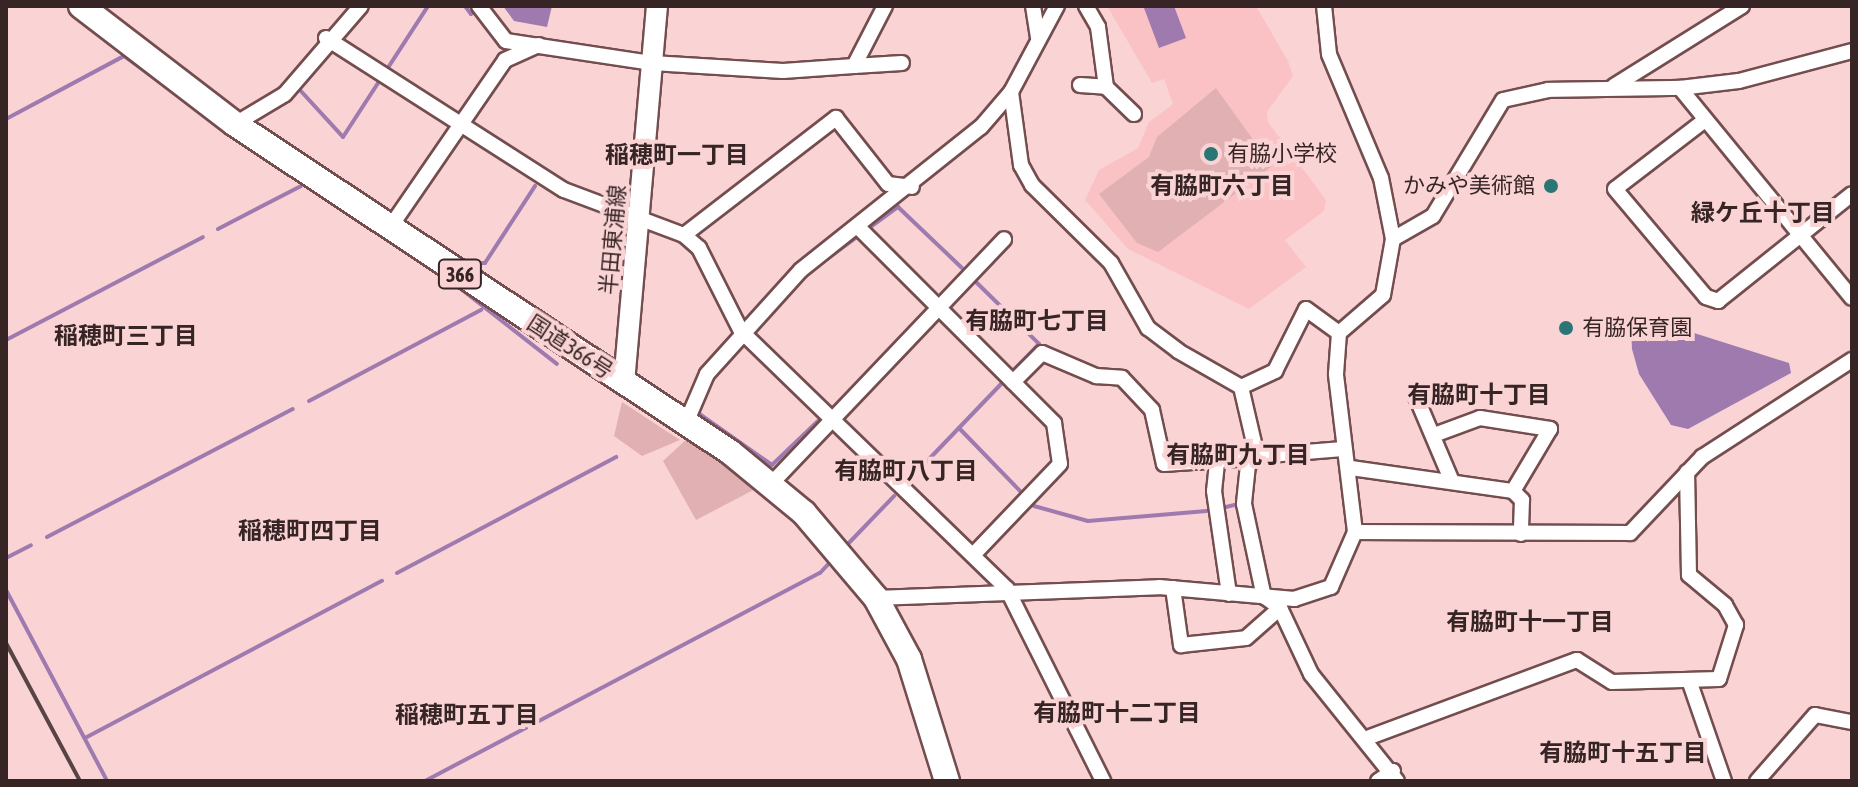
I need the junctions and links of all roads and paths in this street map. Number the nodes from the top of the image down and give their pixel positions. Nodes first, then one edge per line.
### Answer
1 (81, 6) edge
2 (657, 6) edge
3 (885, 6) edge
4 (1033, 6) edge
5 (1057, 6) edge
6 (1086, 6) edge
7 (1324, 6) edge
8 (1742, 6) edge
9 (355, 8) edge
10 (482, 10) edge
11 (1038, 37) junction
12 (326, 38) junction
13 (539, 45) junction
14 (1852, 51) edge
15 (652, 63) junction
16 (902, 63) dead end
17 (854, 66) junction
18 (1080, 85) dead end
19 (1106, 87) junction
20 (1613, 87) junction
21 (1680, 88) junction
22 (1011, 92) junction
23 (1134, 114) dead end
24 (1705, 120) junction
25 (235, 124) junction
26 (461, 128) junction
27 (912, 187) junction
28 (1852, 194) edge
29 (639, 221) junction
30 (391, 226) junction
31 (862, 232) junction
32 (684, 235) junction
33 (1799, 235) junction
34 (1004, 239) dead end
35 (1393, 239) junction
36 (1852, 298) edge
37 (936, 308) junction
38 (1339, 333) junction
39 (745, 335) junction
40 (1852, 360) edge
41 (1013, 382) junction
42 (624, 383) junction
43 (1241, 387) junction
44 (1414, 392) dead end
45 (829, 418) junction
46 (686, 423) junction
47 (1434, 435) junction
48 (1343, 449) junction
49 (1254, 457) junction
50 (1217, 463) junction
51 (1351, 468) junction
52 (1687, 472) junction
53 (1451, 479) junction
54 (771, 484) junction
55 (1513, 491) junction
56 (1355, 532) junction
57 (1521, 534) junction
58 (973, 555) junction
59 (1173, 588) junction
60 (1007, 589) junction
61 (1229, 594) junction
62 (1264, 597) junction
63 (876, 598) junction
64 (1280, 608) junction
65 (1690, 683) junction
66 (1852, 722) edge
67 (1367, 738) junction
68 (1395, 776) edge
69 (947, 781) edge
70 (1103, 781) edge
71 (1378, 781) edge
72 (1724, 781) edge
73 (1757, 781) edge

1 - 25 highway, 国道366号 / 366
2 - 15 main road, 半田東浦線
3 - 17 street
4 - 11 street
5 - 11 street
6 - 19 street
7 - 35 street
8 - 20 street
9 - 12 street
10 - 13 street
11 - 22 street
12 - 25 street
12 - 26 street
13 - 15 street
13 - 26 street
14 - 21 street
15 - 17 street
15 - 29 main road, 半田東浦線
16 - 17 street
18 - 19 street
19 - 23 street
20 - 21 street
20 - 35 street
21 - 24 street
22 - 27 street
22 - 43 street
24 - 33 street
24 - 33 street
25 - 30 highway, 国道366号 / 366
26 - 29 street
26 - 30 street
27 - 31 street
27 - 32 street
28 - 33 street
29 - 32 street
29 - 42 main road, 半田東浦線
30 - 42 highway, 国道366号 / 366
31 - 37 street
31 - 39 street
32 - 39 street
33 - 36 street
34 - 37 street
35 - 38 street
37 - 41 street
37 - 45 street
38 - 43 street
38 - 48 street
39 - 45 street
39 - 46 street
40 - 52 street
41 - 50 street
41 - 58 street
42 - 46 highway, 国道366号 / 366
43 - 49 street
44 - 47 street
45 - 54 street
45 - 58 street
46 - 54 highway, 国道366号 / 366
47 - 53 street
47 - 55 street
48 - 49 street
48 - 51 street
49 - 50 street
49 - 62 street
50 - 61 street
51 - 53 street
51 - 56 street
52 - 57 street
52 - 65 street
53 - 55 street
54 - 63 highway, 国道366号 / 366
55 - 57 street
56 - 57 street
56 - 62 street
58 - 60 street
59 - 60 street
59 - 61 street
59 - 64 street
60 - 63 street
60 - 70 street
61 - 62 street
62 - 64 street
63 - 69 highway, 国道366号 / 366
64 - 67 street
65 - 67 street
65 - 72 street
66 - 73 street
67 - 68 street
68 - 71 street

